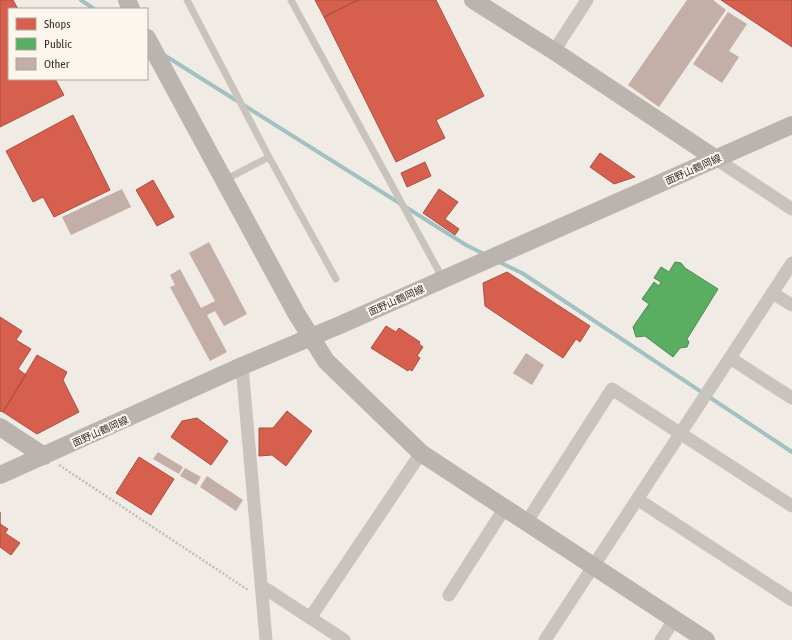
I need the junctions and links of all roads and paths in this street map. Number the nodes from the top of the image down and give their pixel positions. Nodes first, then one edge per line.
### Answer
1 (187, 0) edge
2 (291, 0) edge
3 (587, 0) edge
4 (484, 3) edge
5 (148, 40) edge
6 (554, 51) junction
7 (792, 125) edge
8 (269, 157) junction
9 (716, 159) junction
10 (222, 181) junction
11 (792, 209) edge
12 (792, 263) edge
13 (336, 279) dead end
14 (443, 279) junction
15 (772, 292) junction
16 (792, 305) edge
17 (311, 338) junction
18 (730, 358) junction
19 (242, 366) junction
20 (792, 398) edge
21 (0, 427) edge
22 (680, 434) junction
23 (421, 453) junction
24 (44, 456) junction
25 (0, 475) edge
26 (637, 499) junction
27 (792, 506) edge
28 (504, 509) junction
29 (526, 523) junction
30 (593, 566) junction
31 (263, 587) junction
32 (449, 595) dead end
33 (792, 600) edge
34 (264, 601) junction
35 (310, 618) junction
36 (674, 620) junction
37 (266, 640) edge
38 (344, 640) edge
39 (545, 640) edge
40 (661, 640) edge
41 (706, 640) edge

1 - 8 lane
2 - 14 lane
3 - 6 street
4 - 6 street
5 - 10 street
6 - 9 street
7 - 9 street, 面野山鶴岡線
8 - 10 lane
8 - 13 lane
9 - 11 street
9 - 14 street, 面野山鶴岡線
10 - 17 street
12 - 15 street
14 - 17 street, 面野山鶴岡線
15 - 16 street
15 - 18 street
17 - 19 street, 面野山鶴岡線
17 - 23 street
18 - 20 street
18 - 22 street
19 - 24 street, 面野山鶴岡線
19 - 31 street
21 - 24 street
22 - 26 street
22 - 27 street
22 - 29 street
23 - 28 street
23 - 35 street
24 - 25 street, 面野山鶴岡線
24 - 34 path
26 - 30 street
26 - 33 street
28 - 29 street
28 - 32 street
29 - 30 street
30 - 36 street
30 - 39 street
31 - 34 street
31 - 35 street
34 - 37 street
35 - 38 street
36 - 40 street
36 - 41 street

